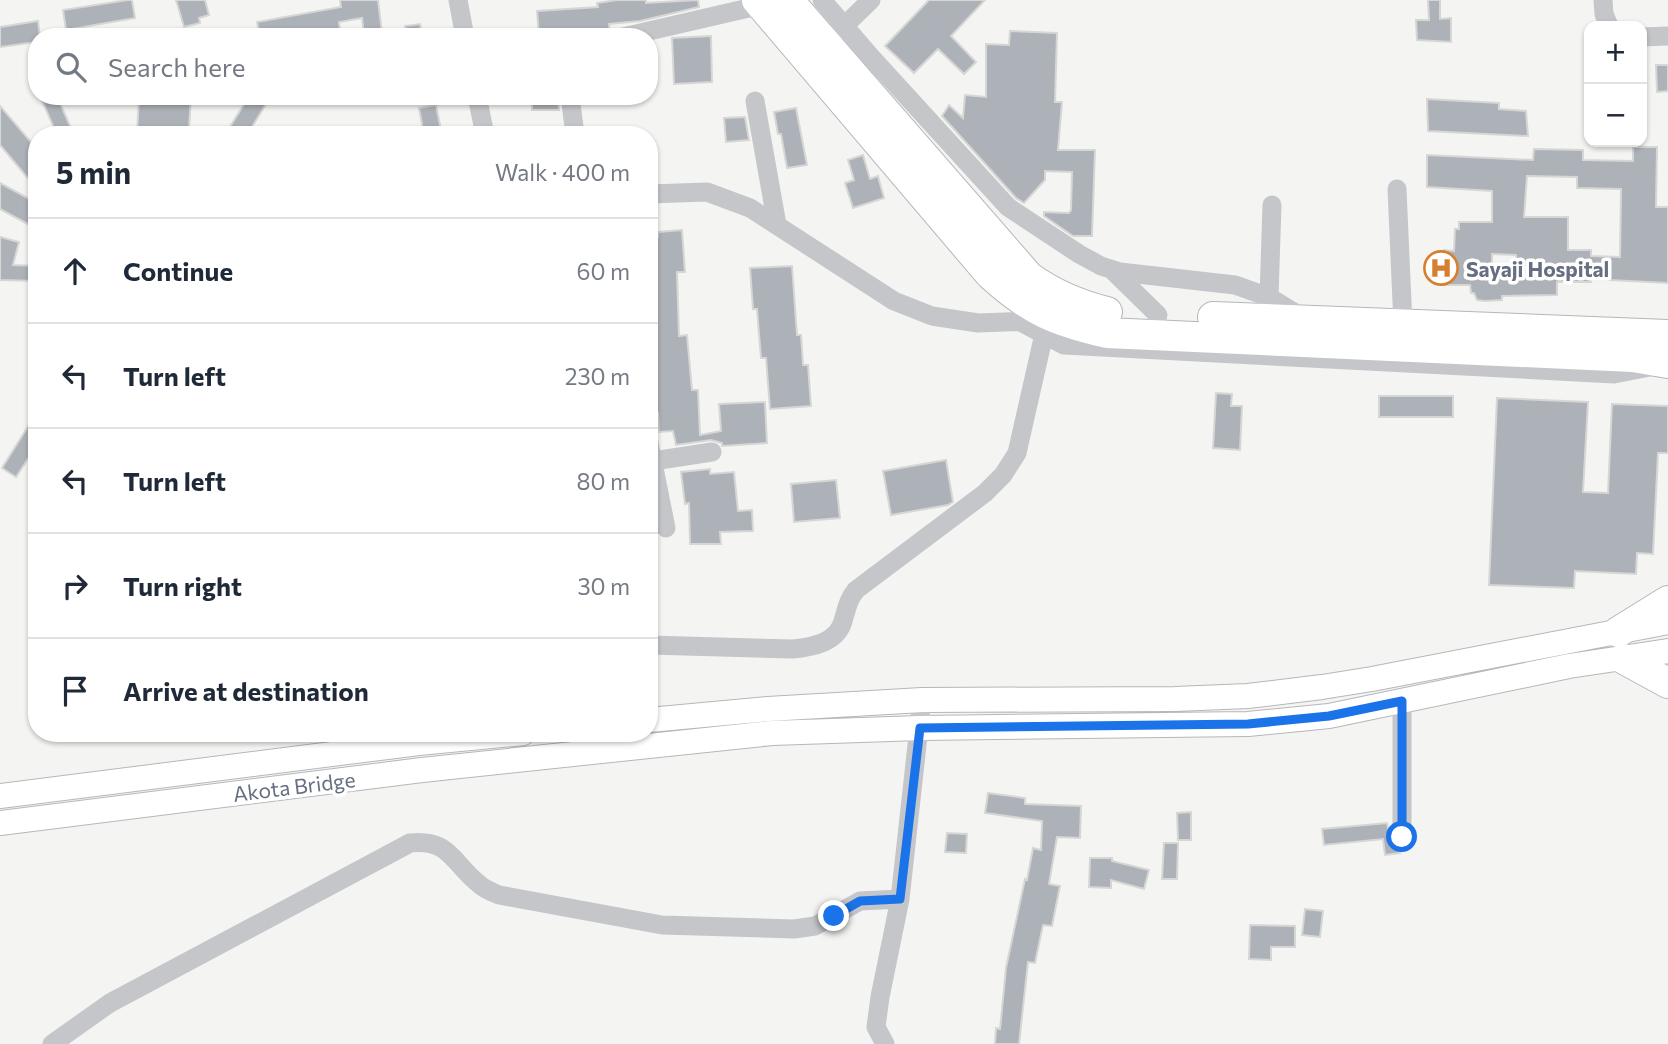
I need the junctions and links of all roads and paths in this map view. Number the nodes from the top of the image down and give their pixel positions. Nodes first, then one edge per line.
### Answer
1 (458, 0) edge
2 (822, 0) edge
3 (871, 0) edge
4 (1603, 0) edge
5 (769, 2) edge
6 (1606, 21) edge
7 (464, 28) edge
8 (658, 29) edge
9 (835, 35) junction
10 (1668, 36) edge
11 (1647, 37) edge
12 (755, 101) dead end
13 (480, 105) edge
14 (571, 105) edge
15 (483, 126) edge
16 (574, 126) edge
17 (1397, 189) dead end
18 (658, 194) edge
19 (1272, 205) dead end
20 (777, 225) junction
21 (1110, 269) junction
22 (1269, 298) junction
23 (1158, 315) junction
24 (1061, 320) junction
25 (1309, 321) junction
26 (1403, 325) junction
27 (1662, 345) edge
28 (658, 452) edge
29 (712, 452) dead end
30 (658, 487) edge
31 (666, 528) dead end
32 (1668, 601) edge
33 (1668, 622) edge
34 (658, 645) edge
35 (1621, 645) junction
36 (1668, 651) edge
37 (1668, 684) edge
38 (922, 700) junction
39 (1402, 701) junction
40 (658, 719) edge
41 (920, 728) junction
42 (426, 742) edge
43 (0, 796) edge
44 (0, 823) edge
45 (1402, 837) dead end
46 (900, 899) junction
47 (879, 1042) edge
48 (52, 1044) edge

1 - 7 street
2 - 9 street
3 - 9 street
4 - 6 street
5 - 8 street
5 - 9 highway
5 - 24 highway
9 - 21 street
9 - 24 highway
10 - 11 street
12 - 20 street
13 - 15 street
14 - 16 street
17 - 26 street
18 - 20 street
19 - 22 street
20 - 24 street
21 - 22 street
21 - 23 street
22 - 25 street
23 - 24 highway
23 - 25 highway
24 - 27 highway
24 - 34 street
25 - 26 highway
26 - 27 highway
28 - 29 street
30 - 31 street
32 - 35 highway
33 - 35 main road
35 - 36 main road
35 - 37 highway
35 - 38 main road
35 - 39 main road, Akota Bridge
38 - 40 main road
38 - 41 street
39 - 41 main road, Akota Bridge
39 - 45 street
41 - 44 main road, Akota Bridge
41 - 46 street
42 - 43 main road
46 - 47 street
46 - 48 street

